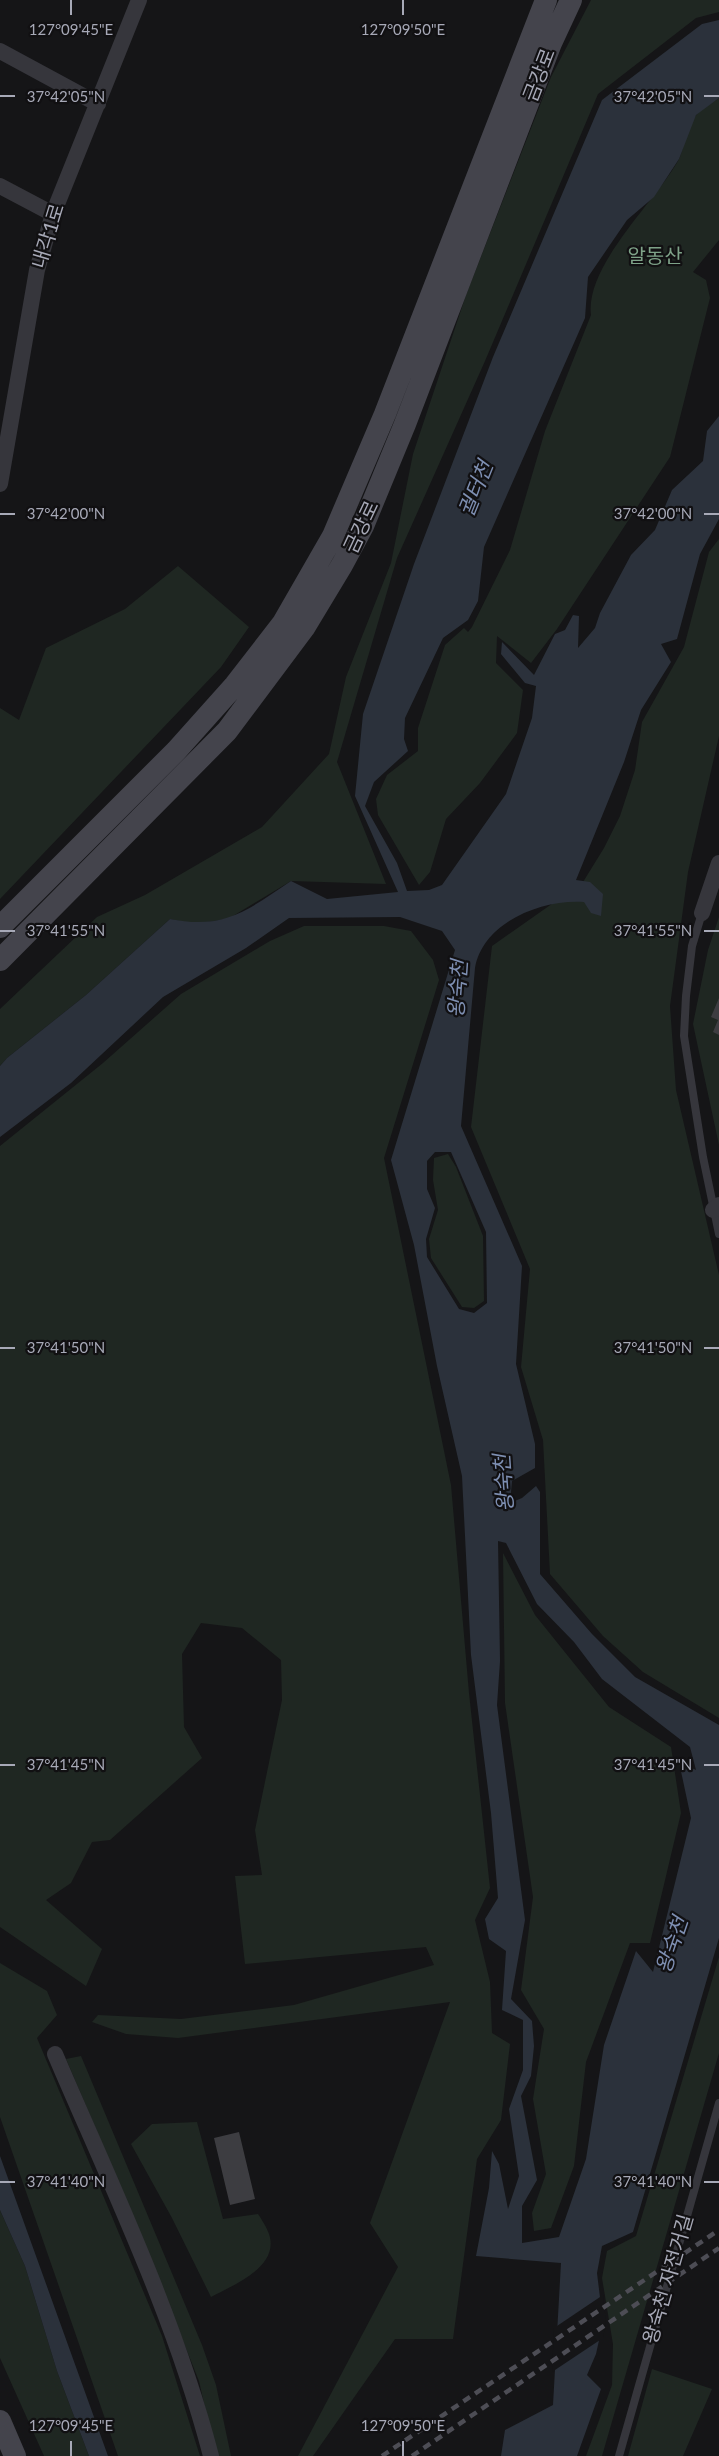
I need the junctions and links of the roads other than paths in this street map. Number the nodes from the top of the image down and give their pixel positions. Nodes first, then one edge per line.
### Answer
1 (139, 0) edge
2 (546, 0) edge
3 (571, 0) edge
4 (0, 51) edge
5 (98, 104) junction
6 (0, 186) edge
7 (53, 214) junction
8 (0, 484) edge
9 (719, 863) edge
10 (702, 913) joint
11 (0, 927) edge
12 (0, 960) edge
13 (716, 1207) edge
14 (719, 1234) edge
15 (55, 2054) dead end
16 (719, 2103) edge
17 (0, 2421) edge
18 (15, 2456) edge
19 (210, 2456) edge
20 (619, 2456) edge

1 - 5 street, 내각1로
2 - 11 main road, 금강로
3 - 12 main road, 금강로
4 - 5 street
5 - 7 street, 내각1로
6 - 7 street
7 - 8 street, 내각1로
9 - 10 street
10 - 13 lane
13 - 14 lane
15 - 19 street
16 - 20 lane, 왕숙천 자전거길
17 - 18 main road

